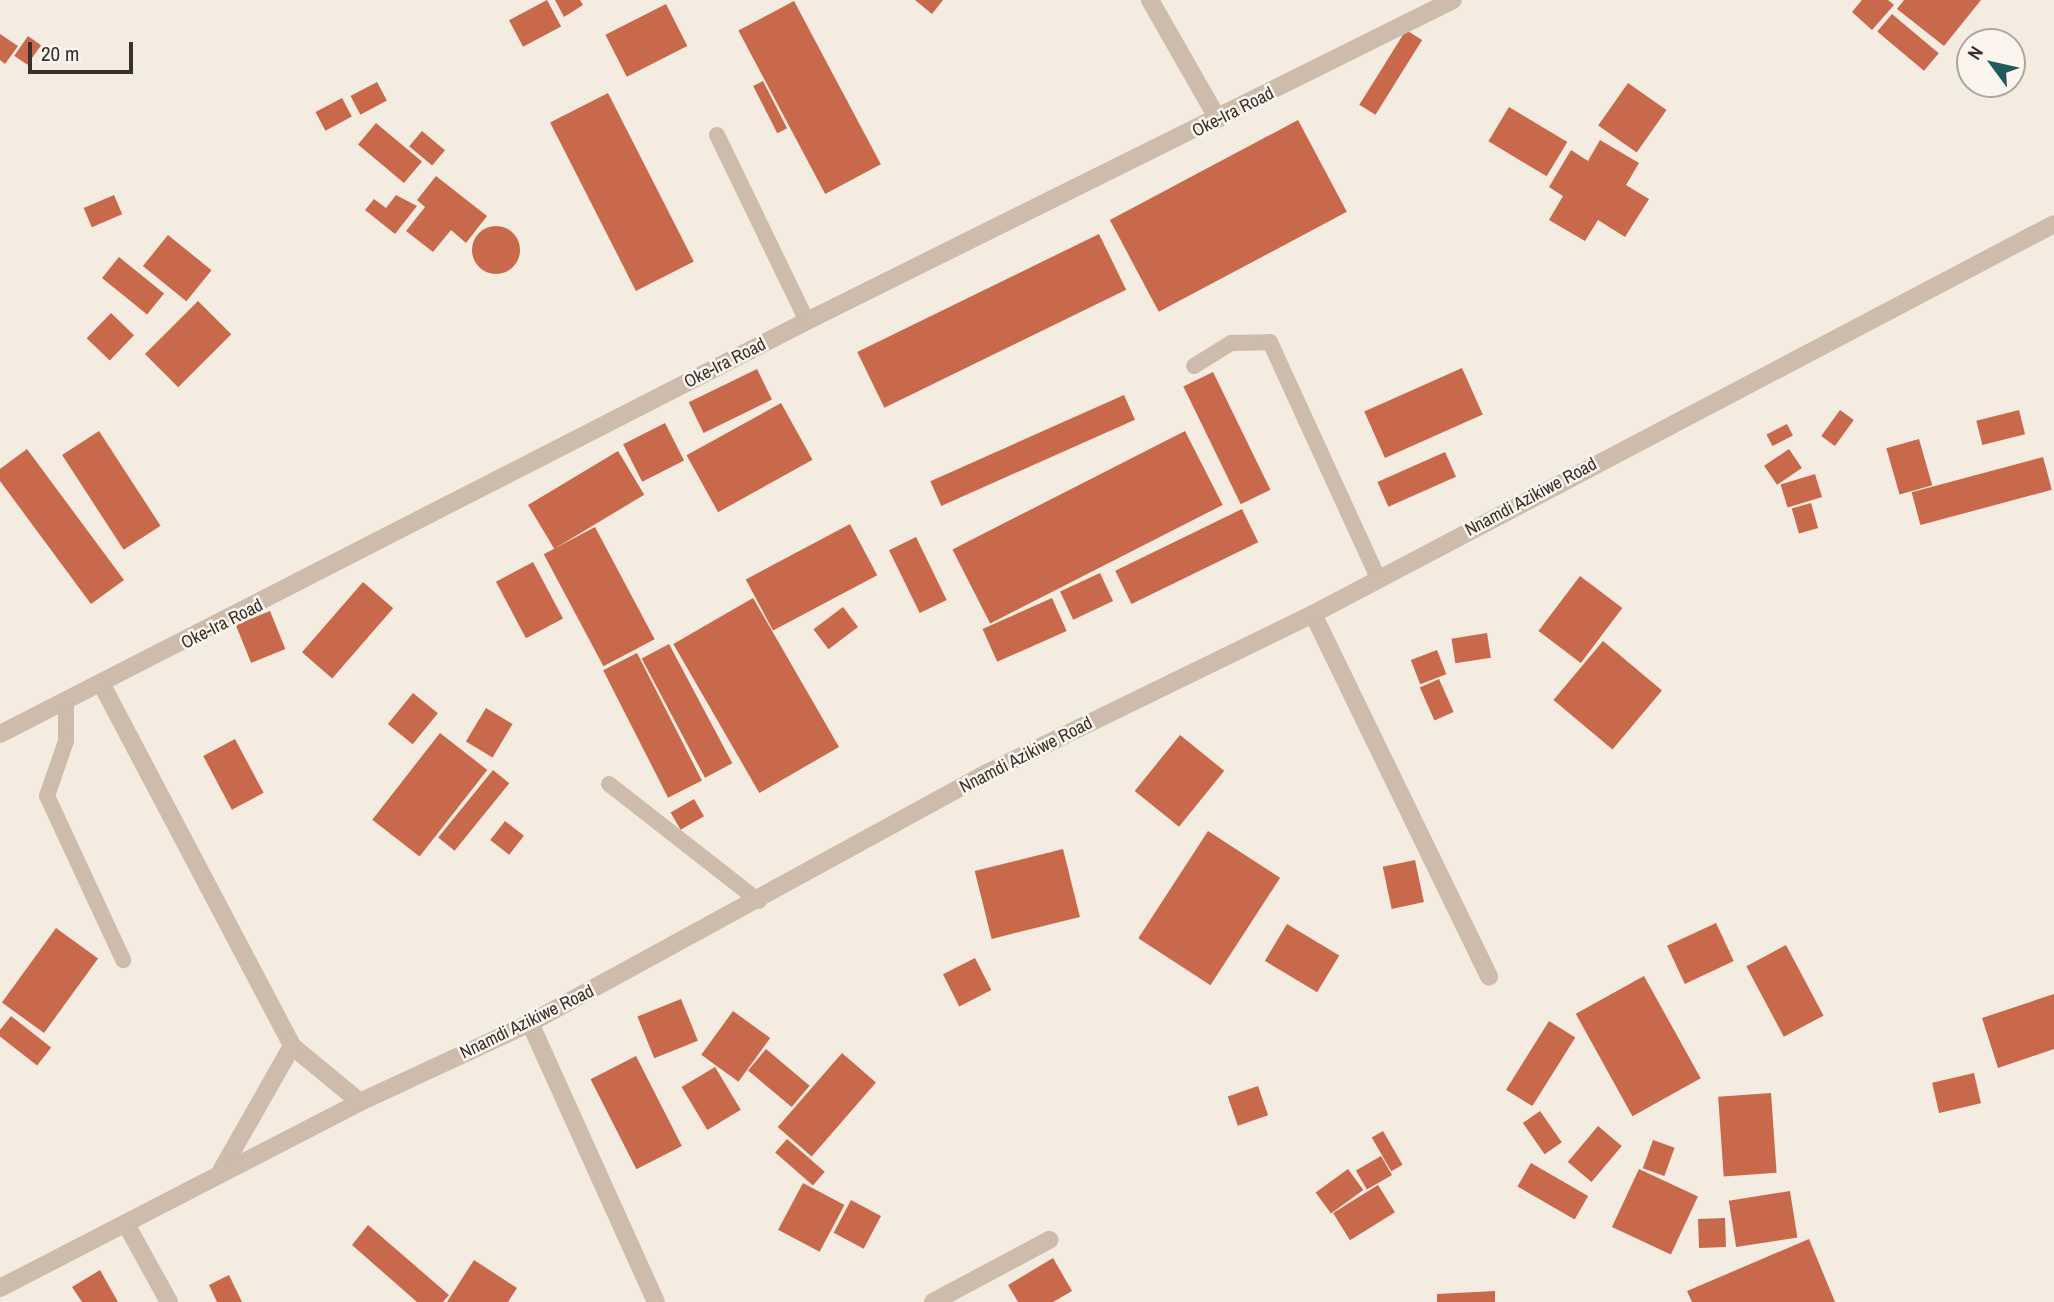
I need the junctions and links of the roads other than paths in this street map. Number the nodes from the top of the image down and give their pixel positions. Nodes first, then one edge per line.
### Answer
1 (1150, 0) edge
2 (1454, 0) edge
3 (1218, 120) junction
4 (717, 135) dead end
5 (2054, 224) edge
6 (807, 321) junction
7 (1194, 366) dead end
8 (1378, 578) junction
9 (1313, 614) junction
10 (102, 685) junction
11 (66, 701) junction
12 (0, 734) edge
13 (609, 784) dead end
14 (759, 901) junction
15 (123, 960) dead end
16 (1489, 977) dead end
17 (530, 1023) junction
18 (292, 1046) junction
19 (360, 1102) junction
20 (221, 1172) junction
21 (126, 1224) junction
22 (1049, 1240) dead end
23 (0, 1287) edge
24 (169, 1302) edge
25 (656, 1302) edge
26 (933, 1302) edge

1 - 3 street
2 - 3 street, Oke-Ira Road
3 - 6 street, Oke-Ira Road
4 - 6 lane
5 - 8 street, Nnamdi Azikiwe Road
6 - 10 street, Oke-Ira Road
7 - 8 lane
8 - 9 street, Nnamdi Azikiwe Road
9 - 14 street, Nnamdi Azikiwe Road
9 - 16 street
10 - 11 street, Oke-Ira Road
10 - 18 street
11 - 12 street, Oke-Ira Road
11 - 15 lane
13 - 14 lane
14 - 17 street, Nnamdi Azikiwe Road
17 - 19 street, Nnamdi Azikiwe Road
17 - 25 street
18 - 19 street
18 - 20 street
19 - 20 street, Nnamdi Azikiwe Road
20 - 21 street, Nnamdi Azikiwe Road
21 - 23 street, Nnamdi Azikiwe Road
21 - 24 street
22 - 26 street

